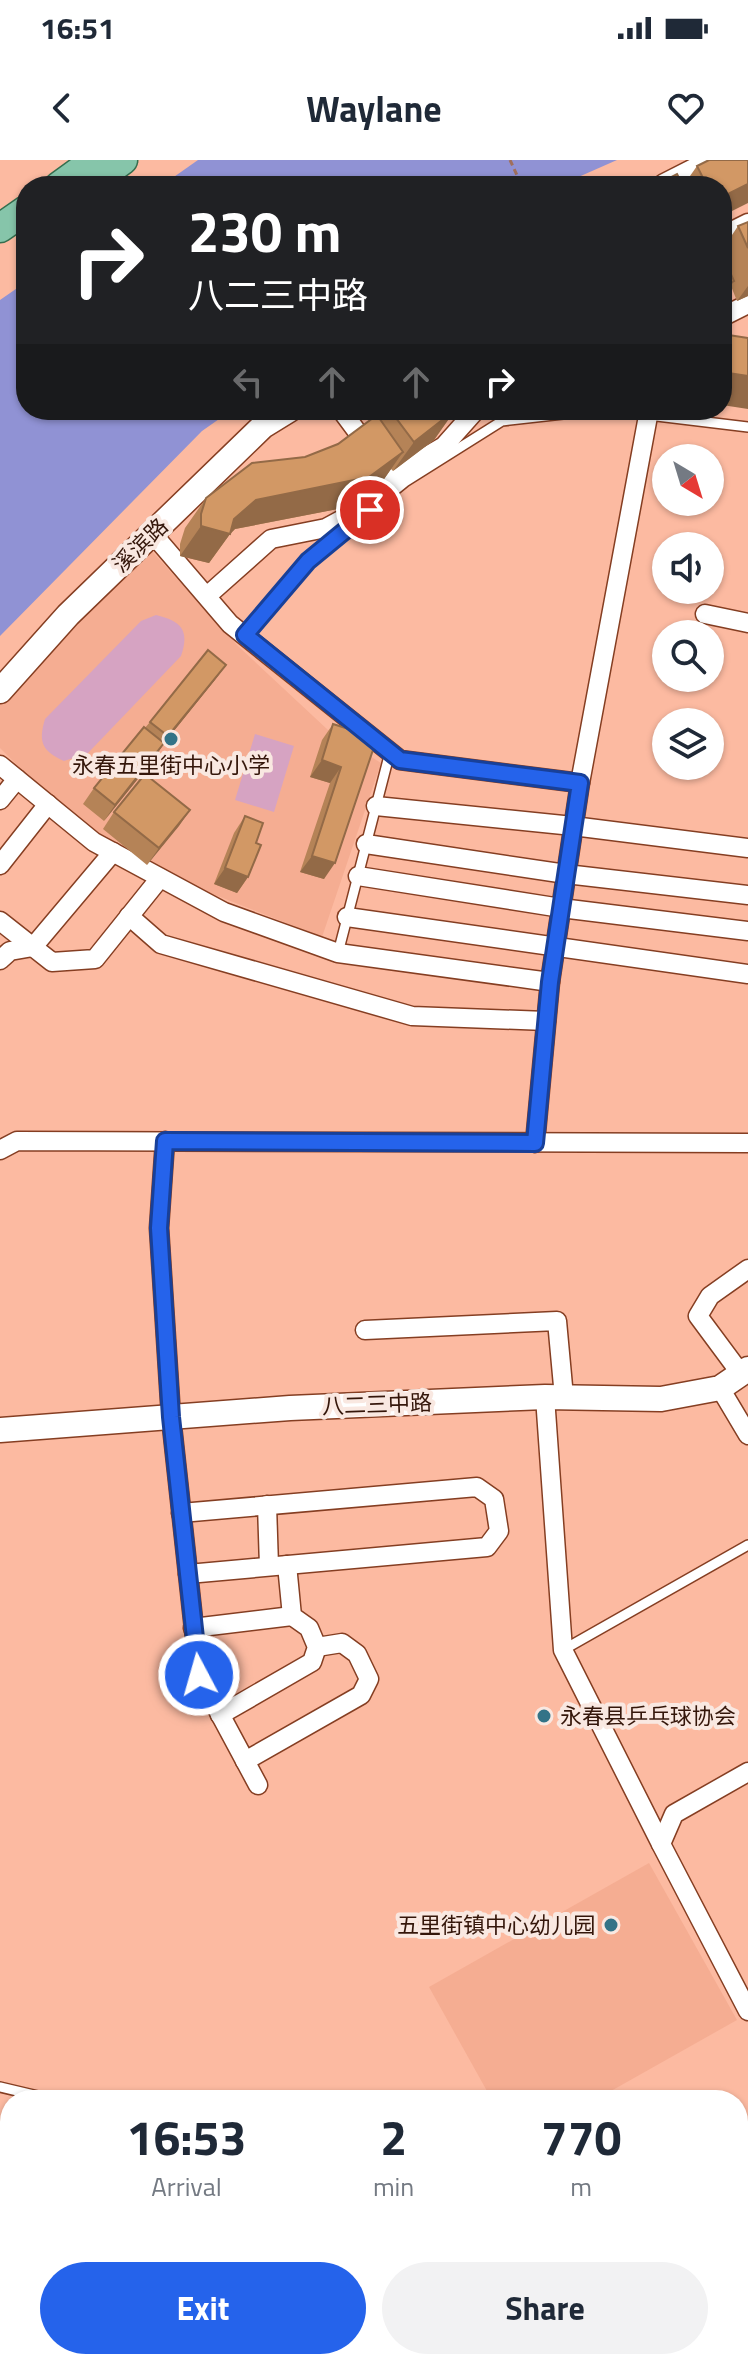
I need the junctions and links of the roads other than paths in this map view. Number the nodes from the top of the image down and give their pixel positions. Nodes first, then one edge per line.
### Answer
1 (95, 160) edge
2 (123, 160) edge
3 (716, 160) edge
4 (73, 176) edge
5 (101, 176) edge
6 (685, 176) edge
7 (273, 420) edge
8 (348, 420) edge
9 (467, 420) edge
10 (511, 420) edge
11 (647, 420) edge
12 (684, 420) edge
13 (748, 427) edge
14 (391, 477) junction
15 (152, 533) junction
16 (207, 596) junction
17 (705, 614) dead end
18 (748, 623) edge
19 (245, 635) junction
20 (0, 691) edge
21 (390, 752) junction
22 (0, 765) edge
23 (17, 779) junction
24 (580, 783) junction
25 (0, 800) edge
26 (48, 804) junction
27 (376, 806) junction
28 (573, 826) junction
29 (366, 844) junction
30 (748, 848) edge
31 (113, 852) junction
32 (0, 865) edge
33 (566, 874) junction
34 (358, 876) junction
35 (160, 878) junction
36 (748, 895) edge
37 (561, 908) junction
38 (129, 916) junction
39 (347, 917) junction
40 (0, 921) edge
41 (748, 931) edge
42 (33, 947) junction
43 (555, 948) junction
44 (338, 953) junction
45 (0, 960) edge
46 (748, 974) edge
47 (550, 982) junction
48 (546, 1021) junction
49 (165, 1141) junction
50 (535, 1143) junction
51 (748, 1143) edge
52 (0, 1150) edge
53 (748, 1269) edge
54 (365, 1330) dead end
55 (744, 1371) edge
56 (720, 1388) junction
57 (555, 1397) junction
58 (171, 1417) junction
59 (0, 1430) edge
60 (748, 1435) edge
61 (267, 1505) junction
62 (181, 1513) junction
63 (748, 1545) edge
64 (278, 1566) junction
65 (188, 1574) junction
66 (292, 1616) junction
67 (193, 1628) junction
68 (317, 1647) junction
69 (563, 1650) junction
70 (220, 1715) junction
71 (245, 1761) junction
72 (748, 1772) edge
73 (258, 1785) dead end
74 (661, 1844) junction
75 (748, 2011) edge

1 - 4 main road
2 - 5 main road
3 - 6 main road
7 - 15 main road, 溪滨路
8 - 14 street
9 - 14 street
10 - 19 lane
11 - 24 street
12 - 13 lane
14 - 16 street
15 - 16 street
15 - 20 main road, 溪滨路
16 - 19 street
17 - 18 street
19 - 21 street
21 - 24 street
21 - 27 lane
22 - 23 street
23 - 25 street
23 - 26 street
24 - 28 street
26 - 31 street
26 - 32 street
27 - 28 street
27 - 29 lane
28 - 30 street
28 - 33 street
29 - 33 street
29 - 34 lane
31 - 35 street
31 - 42 street
33 - 36 street
33 - 37 street
34 - 37 street
34 - 39 lane
35 - 38 street
35 - 44 street
37 - 41 street
37 - 43 street
38 - 42 street
38 - 48 street
39 - 43 street
39 - 44 lane
40 - 42 street
42 - 45 street
43 - 46 street
43 - 47 street
44 - 47 street
47 - 48 street
48 - 50 street
49 - 50 street
49 - 52 street
49 - 58 street
50 - 51 street
53 - 55 street
54 - 57 street
55 - 56 main road, 八二三中路
56 - 57 main road, 八二三中路
56 - 60 street
57 - 58 main road, 八二三中路
57 - 69 street
58 - 59 main road, 八二三中路
58 - 62 street
61 - 62 street
61 - 64 street
61 - 64 street
62 - 65 street
63 - 69 lane
64 - 65 street
64 - 66 street
65 - 67 street
66 - 67 street
66 - 68 street
67 - 70 street
68 - 70 street
68 - 71 street
69 - 74 street
70 - 71 street
71 - 73 street
72 - 74 street
74 - 75 street

